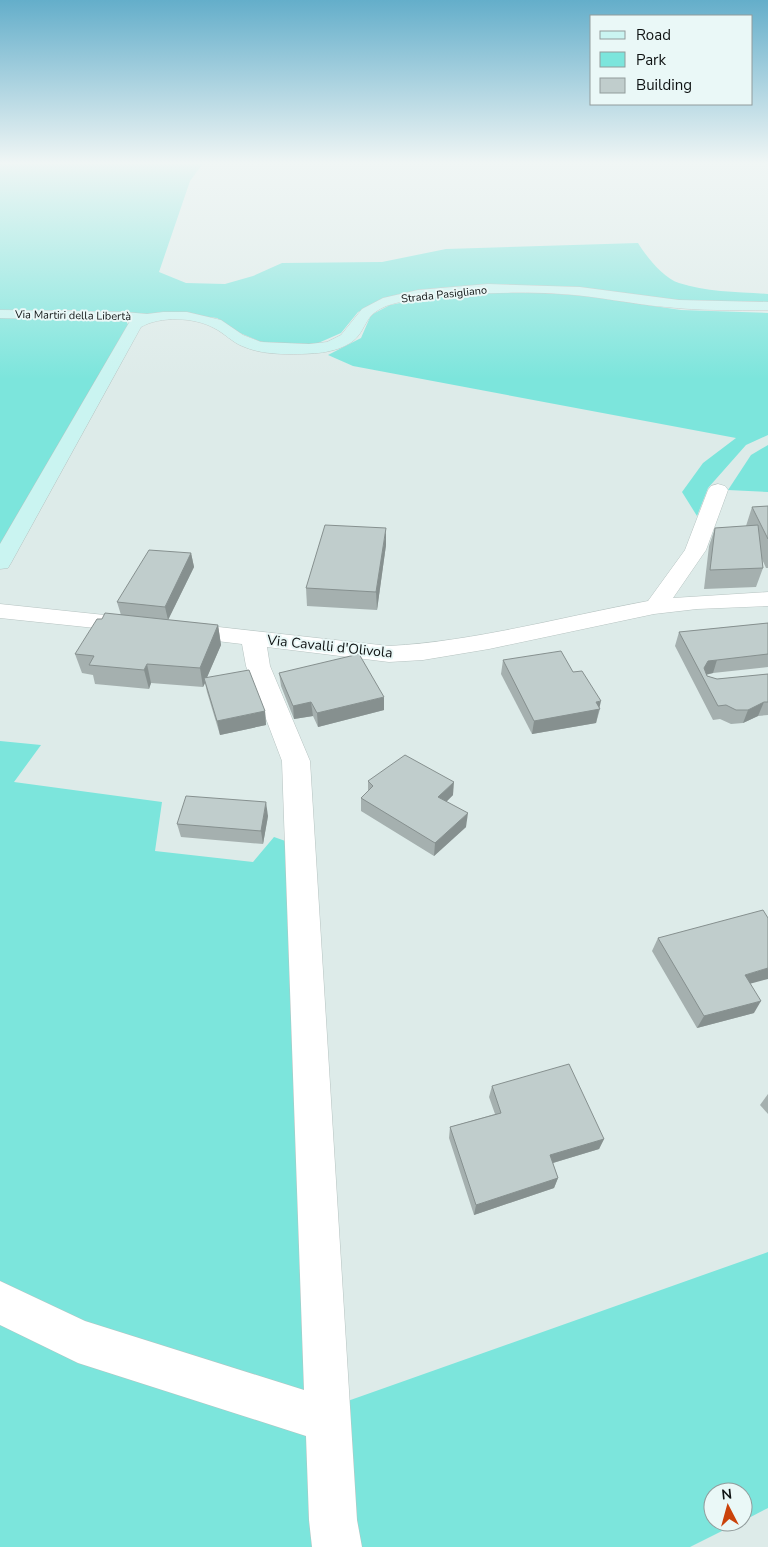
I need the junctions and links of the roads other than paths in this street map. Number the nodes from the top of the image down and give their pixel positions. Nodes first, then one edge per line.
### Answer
1 (768, 306) edge
2 (0, 314) edge
3 (145, 318) junction
4 (718, 490) dead end
5 (0, 563) edge
6 (768, 599) edge
7 (656, 606) junction
8 (0, 611) edge
9 (252, 637) junction
10 (0, 1302) edge
11 (329, 1421) junction
12 (337, 1547) edge

1 - 3 street, Strada Pasigliano
2 - 3 street, Via Martiri della Libertà
3 - 5 street
4 - 7 street
6 - 7 street, Via Cavalli d'Olivola
7 - 9 street, Via Cavalli d'Olivola
8 - 9 street, Via Cavalli d'Olivola
9 - 11 street
10 - 11 street
11 - 12 street

